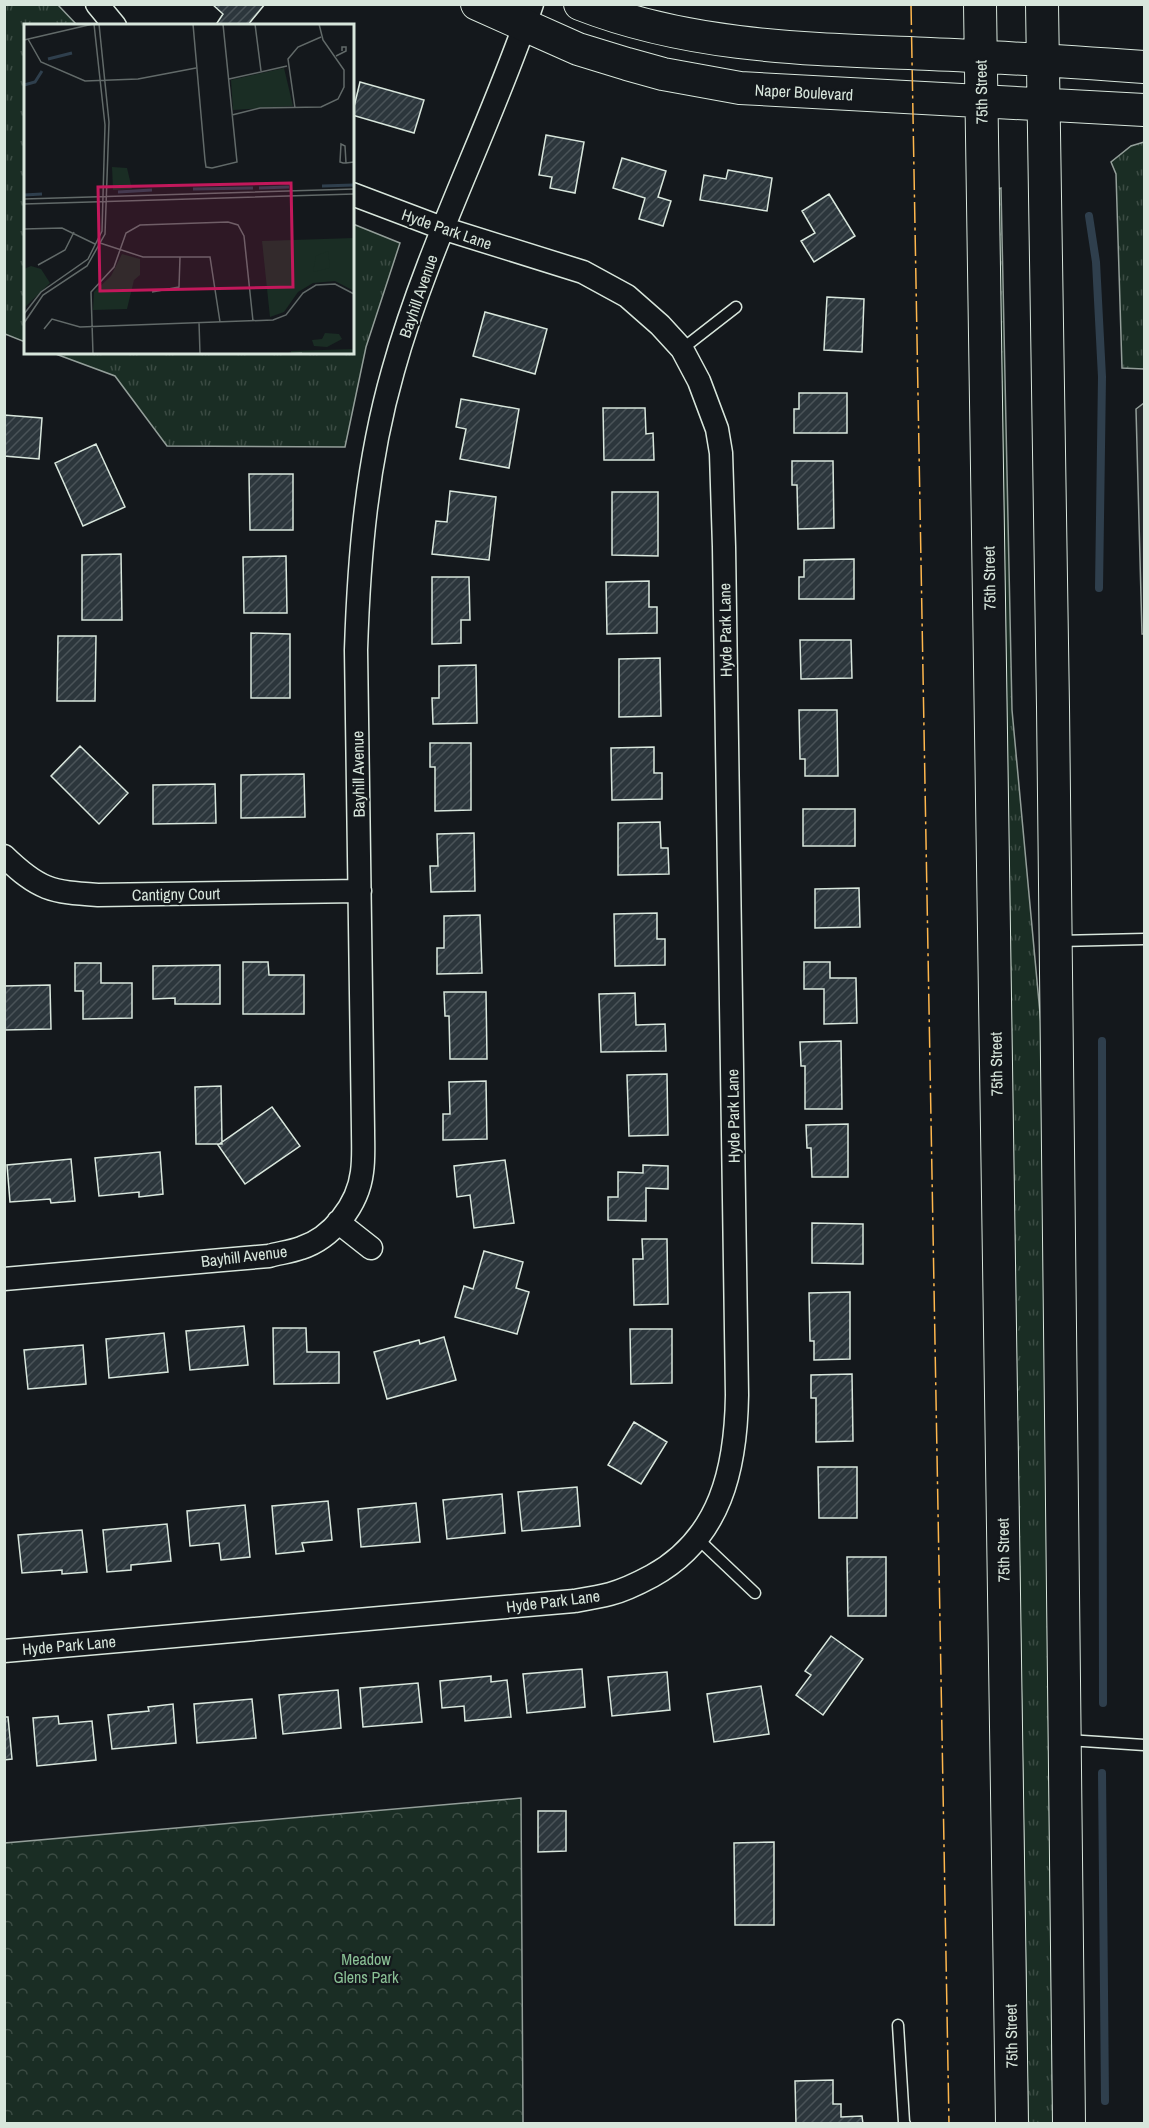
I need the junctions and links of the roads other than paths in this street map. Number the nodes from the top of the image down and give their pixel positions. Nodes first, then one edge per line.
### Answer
1 (97, 4) edge
2 (477, 4) edge
3 (980, 4) edge
4 (1042, 4) edge
5 (587, 6) edge
6 (529, 16) edge
7 (113, 24) edge
8 (981, 56) junction
9 (1043, 60) junction
10 (1144, 66) edge
11 (981, 100) junction
12 (1044, 106) junction
13 (1144, 110) edge
14 (354, 195) edge
15 (442, 228) junction
16 (736, 307) dead end
17 (681, 349) junction
18 (8, 868) edge
19 (360, 891) junction
20 (1144, 939) edge
21 (1056, 941) junction
22 (338, 1222) junction
23 (371, 1248) dead end
24 (4, 1279) edge
25 (698, 1539) junction
26 (754, 1593) dead end
27 (4, 1651) edge
28 (1065, 1740) junction
29 (1144, 1745) edge
30 (898, 2025) dead end
31 (905, 2124) edge
32 (1012, 2124) edge
33 (1069, 2124) edge

1 - 7 street
2 - 6 main road, Naper Boulevard
3 - 8 main road, 75th Street
4 - 9 main road
5 - 8 main road
6 - 11 main road, Naper Boulevard
6 - 15 street, Bayhill Avenue
8 - 9 main road
8 - 11 main road, 75th Street
9 - 10 main road
9 - 12 main road
11 - 12 main road, Naper Boulevard
11 - 32 main road, 75th Street
12 - 13 main road, Naper Boulevard
12 - 21 main road
14 - 15 street, Hyde Park Lane
15 - 17 street, Hyde Park Lane
15 - 19 street, Bayhill Avenue
16 - 17 lane
17 - 25 street, Hyde Park Lane
18 - 19 street, Cantigny Court
19 - 22 street, Bayhill Avenue
20 - 21 lane
21 - 28 main road
22 - 23 street
22 - 24 street, Bayhill Avenue
25 - 26 lane
25 - 27 street, Hyde Park Lane
28 - 29 lane
28 - 33 main road
30 - 31 lane

